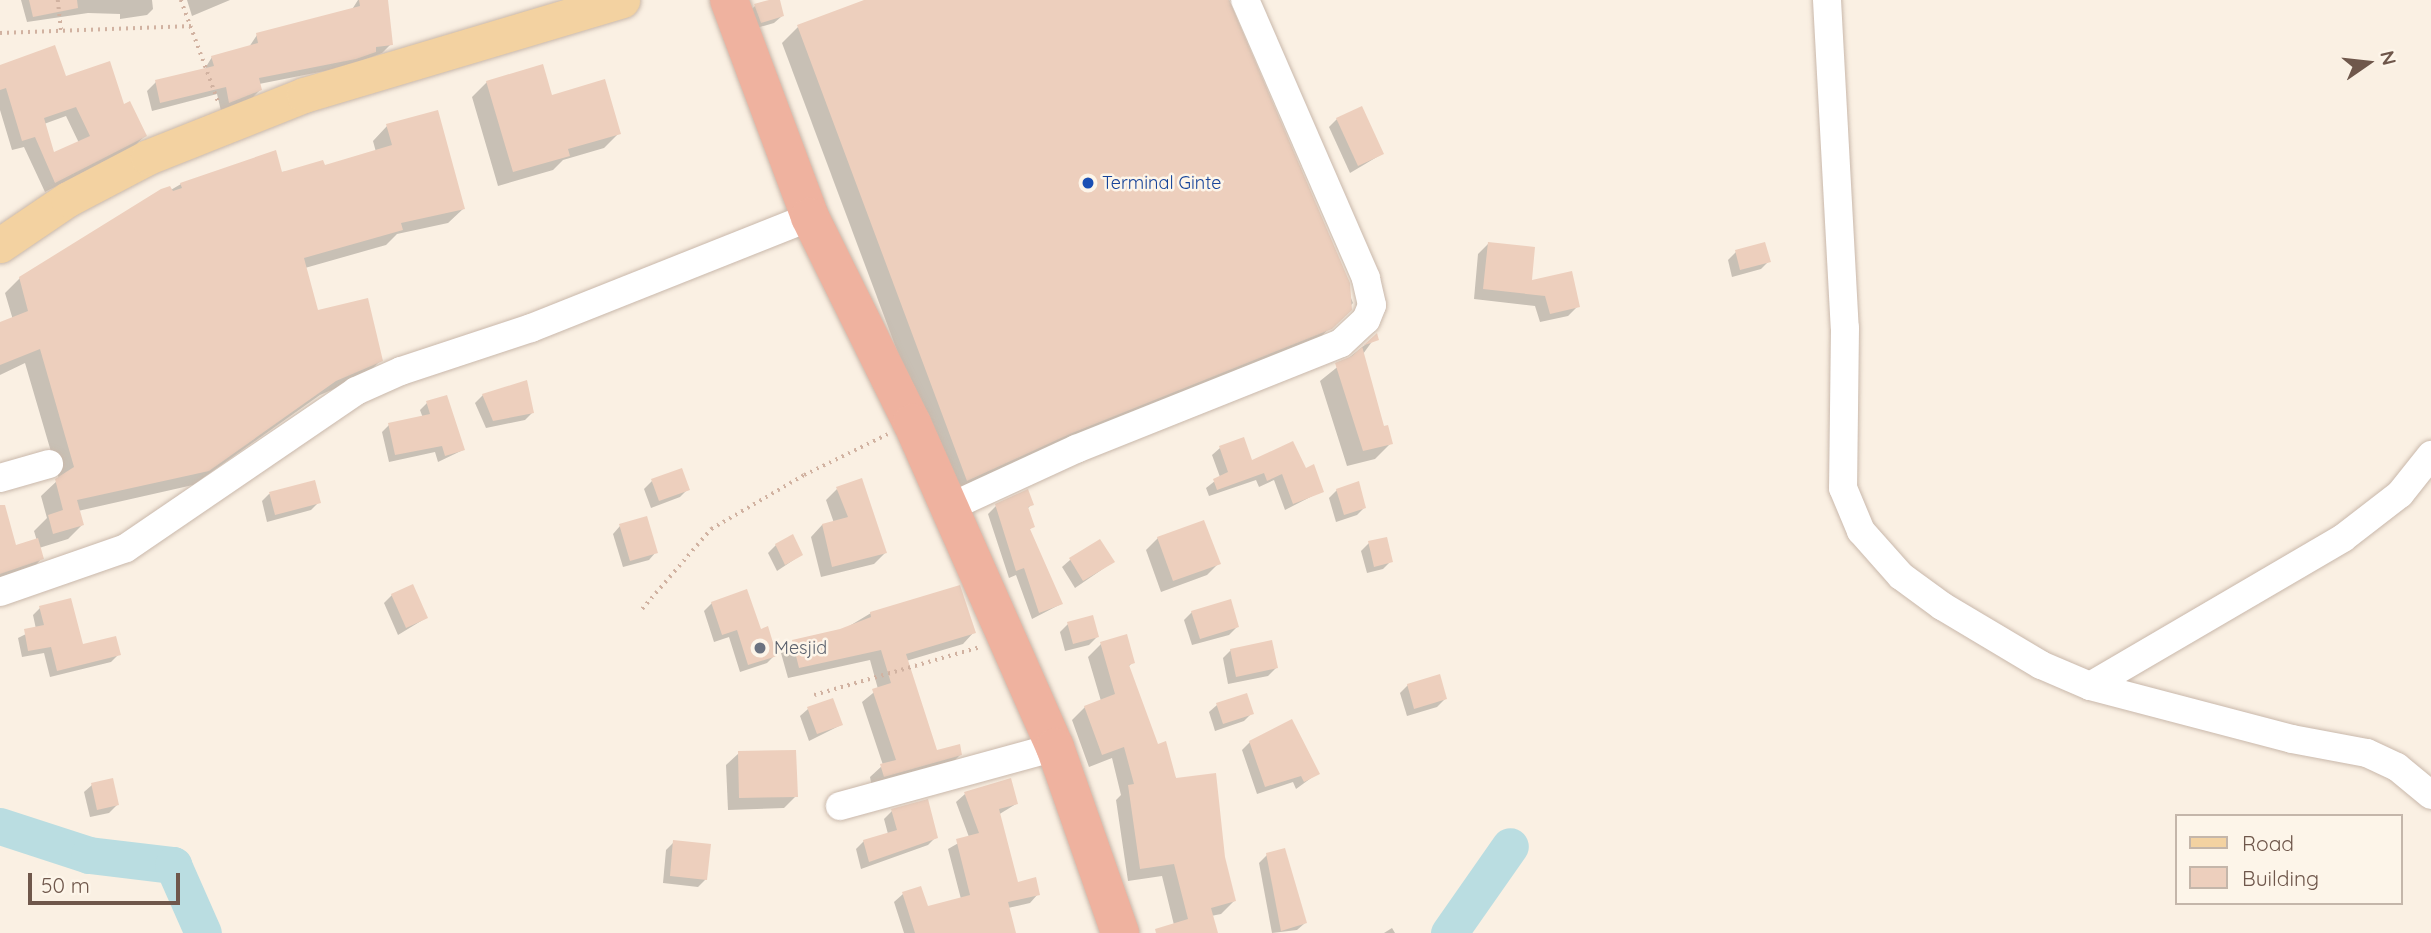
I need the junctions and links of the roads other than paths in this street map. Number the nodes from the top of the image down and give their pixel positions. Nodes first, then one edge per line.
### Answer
1 (622, 0) edge
2 (729, 0) edge
3 (1245, 0) edge
4 (1827, 0) edge
5 (810, 217) junction
6 (0, 245) edge
7 (2431, 455) edge
8 (49, 464) dead end
9 (0, 478) edge
10 (950, 507) junction
11 (0, 592) edge
12 (2090, 686) junction
13 (1055, 747) junction
14 (2431, 796) edge
15 (840, 806) dead end
16 (1120, 933) edge

1 - 6 main road
2 - 5 highway
3 - 10 street
4 - 12 street
5 - 10 highway
5 - 11 street
7 - 12 street
8 - 9 street
10 - 13 highway
12 - 14 street
13 - 15 street
13 - 16 highway

